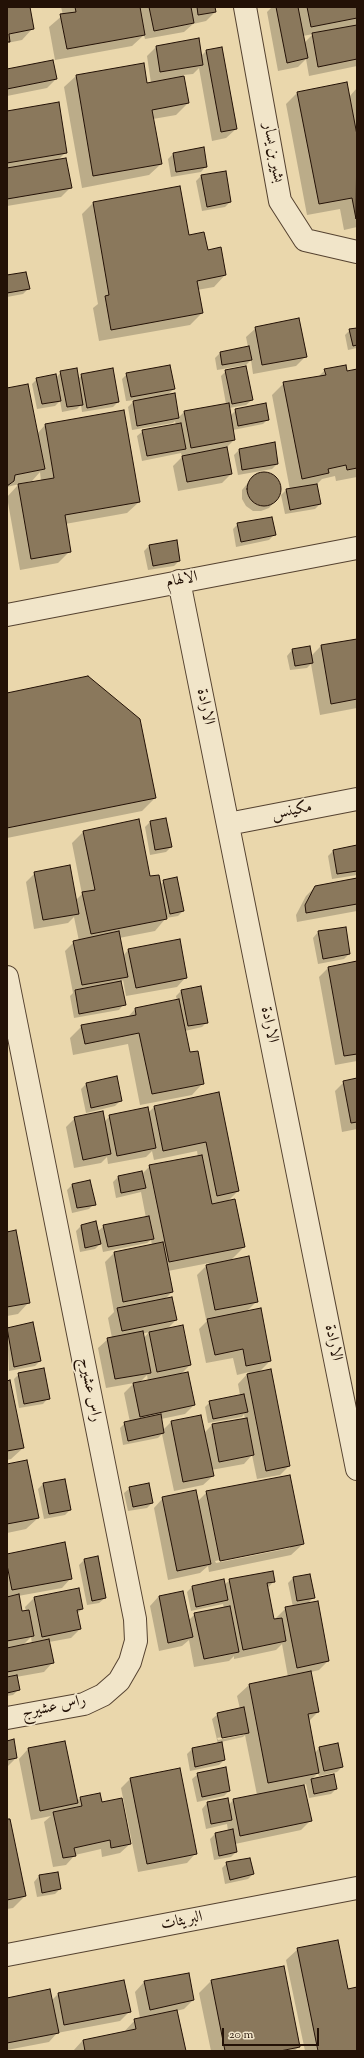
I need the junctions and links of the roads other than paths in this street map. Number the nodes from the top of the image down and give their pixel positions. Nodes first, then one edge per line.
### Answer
1 (245, 7) edge
2 (357, 252) edge
3 (357, 548) edge
4 (179, 581) junction
5 (7, 615) edge
6 (357, 800) edge
7 (228, 824) junction
8 (7, 977) edge
9 (357, 1469) edge
10 (7, 1718) edge
11 (357, 1888) edge
12 (7, 1955) edge

1 - 2 street, بشير بن يسار
3 - 4 street, الالهام
4 - 5 street, الالهام
4 - 7 street, الارادة
6 - 7 street, مكينس
7 - 9 street, الارادة
8 - 10 street, راس عشيرج
11 - 12 street, البريثات

